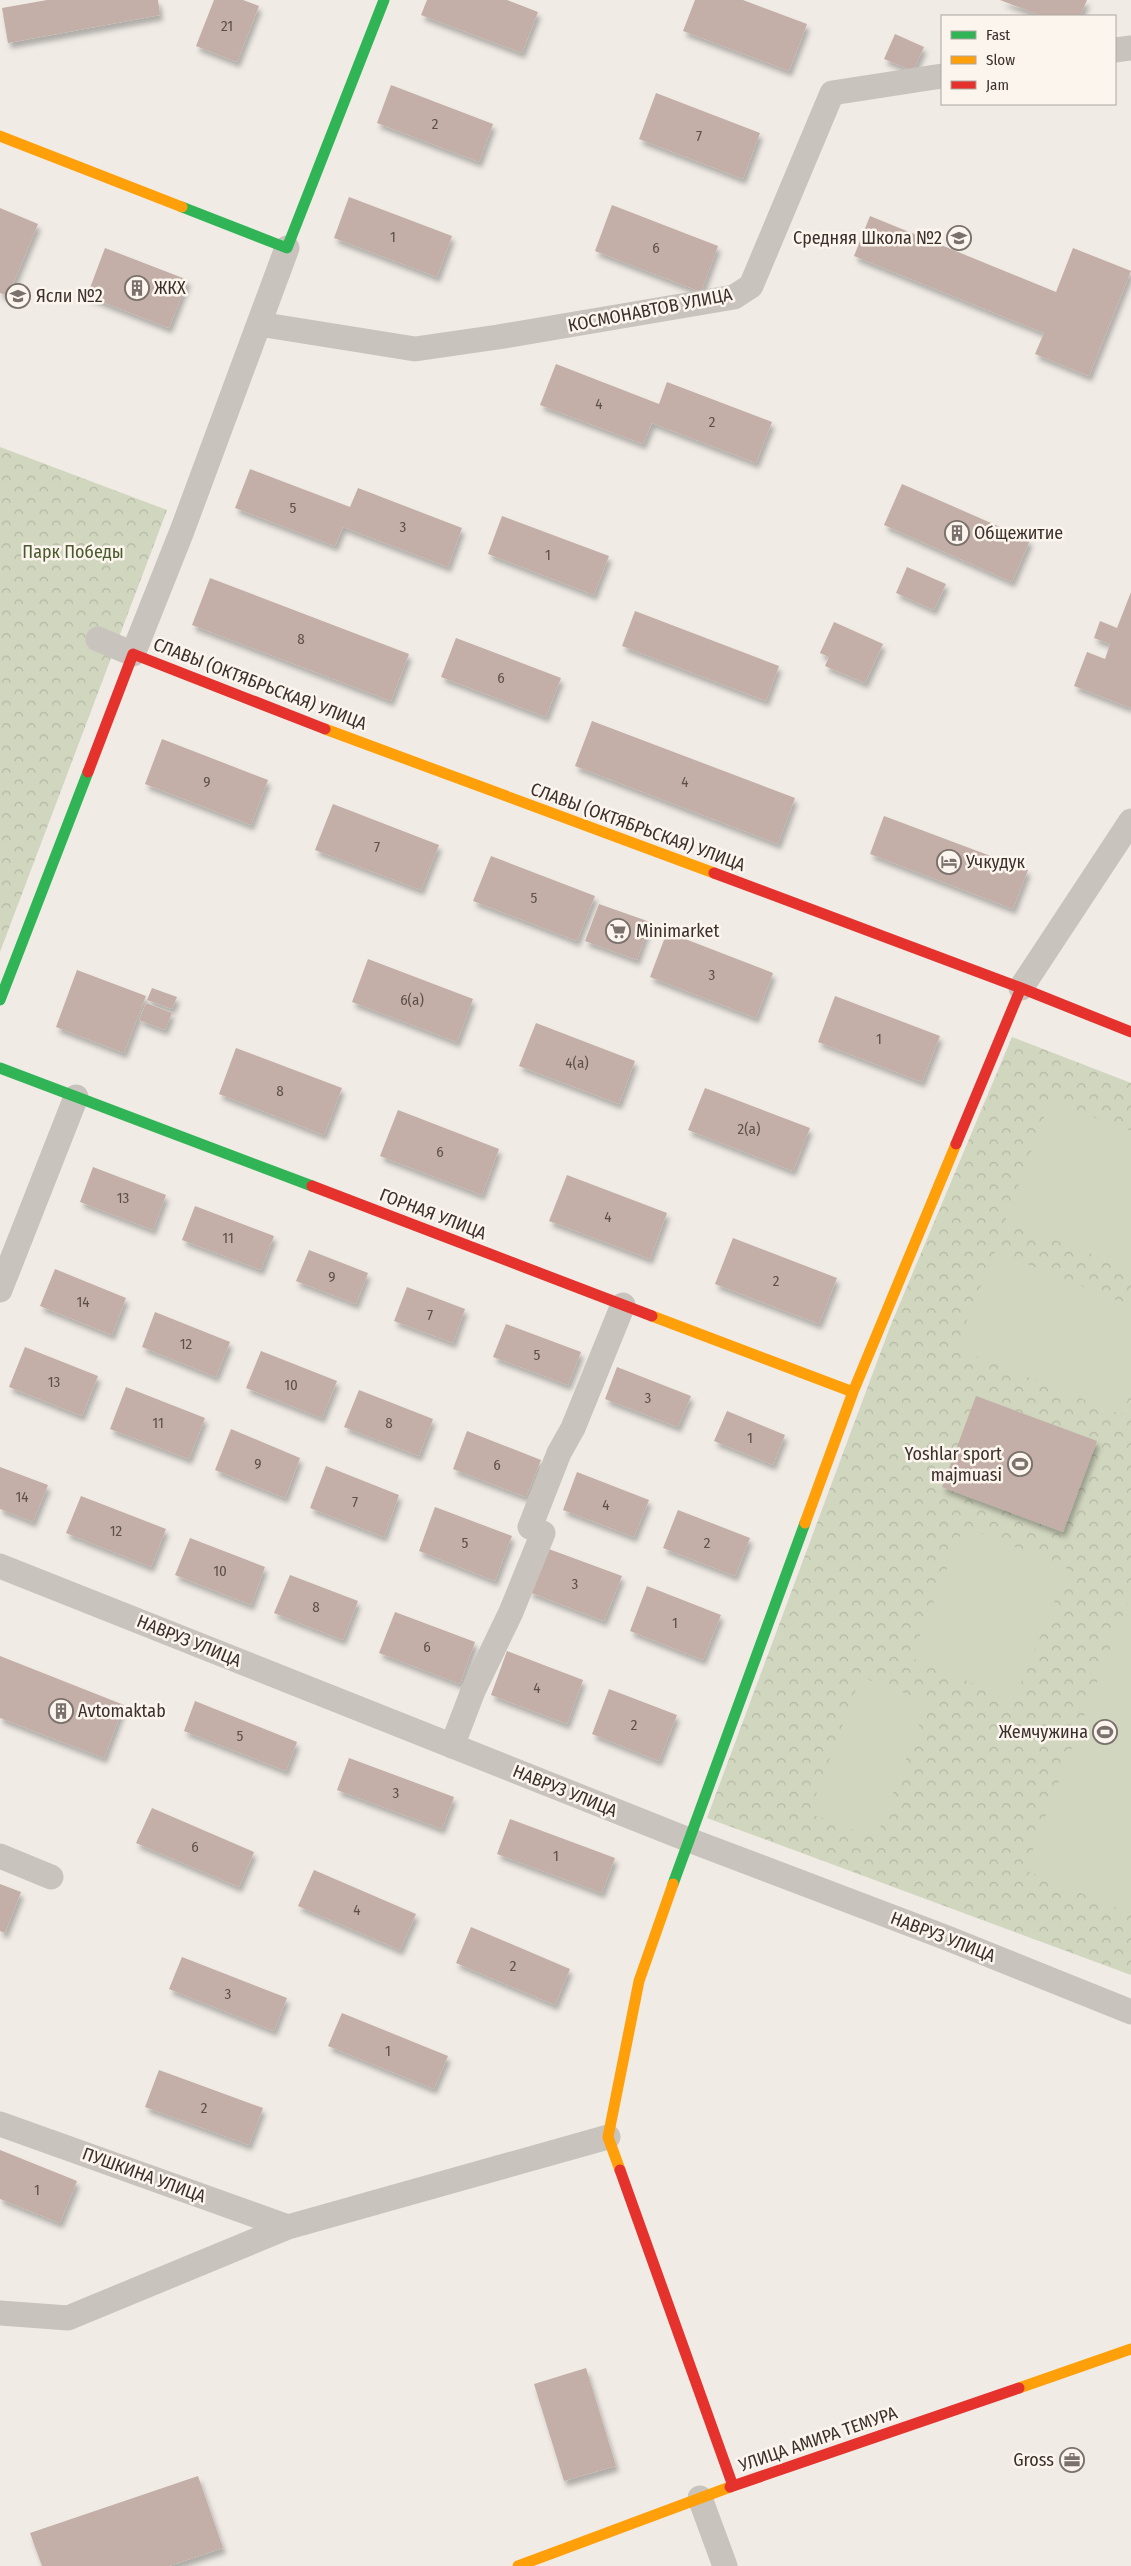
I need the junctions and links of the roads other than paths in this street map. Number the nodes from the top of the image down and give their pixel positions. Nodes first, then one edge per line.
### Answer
1 (384, 0) edge
2 (1131, 48) edge
3 (1116, 50) edge
4 (941, 76) edge
5 (0, 136) edge
6 (287, 248) junction
7 (259, 324) junction
8 (98, 639) dead end
9 (134, 654) junction
10 (1131, 821) edge
11 (1020, 988) junction
12 (0, 1000) edge
13 (1131, 1032) edge
14 (0, 1068) edge
15 (76, 1097) junction
16 (0, 1290) edge
17 (623, 1305) junction
18 (853, 1392) junction
19 (0, 1566) edge
20 (452, 1746) junction
21 (690, 1840) junction
22 (0, 1856) edge
23 (51, 1876) dead end
24 (1131, 2012) edge
25 (0, 2124) edge
26 (608, 2137) junction
27 (288, 2228) junction
28 (0, 2313) edge
29 (1131, 2349) edge
30 (733, 2486) junction
31 (700, 2498) junction
32 (518, 2566) edge
33 (725, 2566) edge

1 - 6 street
2 - 3 street
4 - 7 street, КОСМОНАВТОВ УЛИЦА
5 - 6 street
6 - 7 street
7 - 9 street
8 - 9 street
9 - 11 street, СЛАВЫ (ОКТЯБРЬСКАЯ) УЛИЦА
9 - 12 street
10 - 11 street
11 - 13 street, СЛАВЫ (ОКТЯБРЬСКАЯ) УЛИЦА
11 - 18 street
14 - 15 street, ГОРНАЯ УЛИЦА
15 - 16 street
15 - 17 street, ГОРНАЯ УЛИЦА
17 - 18 street, ГОРНАЯ УЛИЦА
17 - 20 street
18 - 21 street
19 - 20 street, НАВРУЗ УЛИЦА
20 - 21 street, НАВРУЗ УЛИЦА
21 - 24 street, НАВРУЗ УЛИЦА
21 - 26 street
22 - 23 street
25 - 27 street, ПУШКИНА УЛИЦА
26 - 27 street
26 - 30 street
27 - 28 street
29 - 30 street, УЛИЦА АМИРА ТЕМУРА
30 - 31 street, УЛИЦА АМИРА ТЕМУРА
31 - 32 street, УЛИЦА АМИРА ТЕМУРА
31 - 33 street

